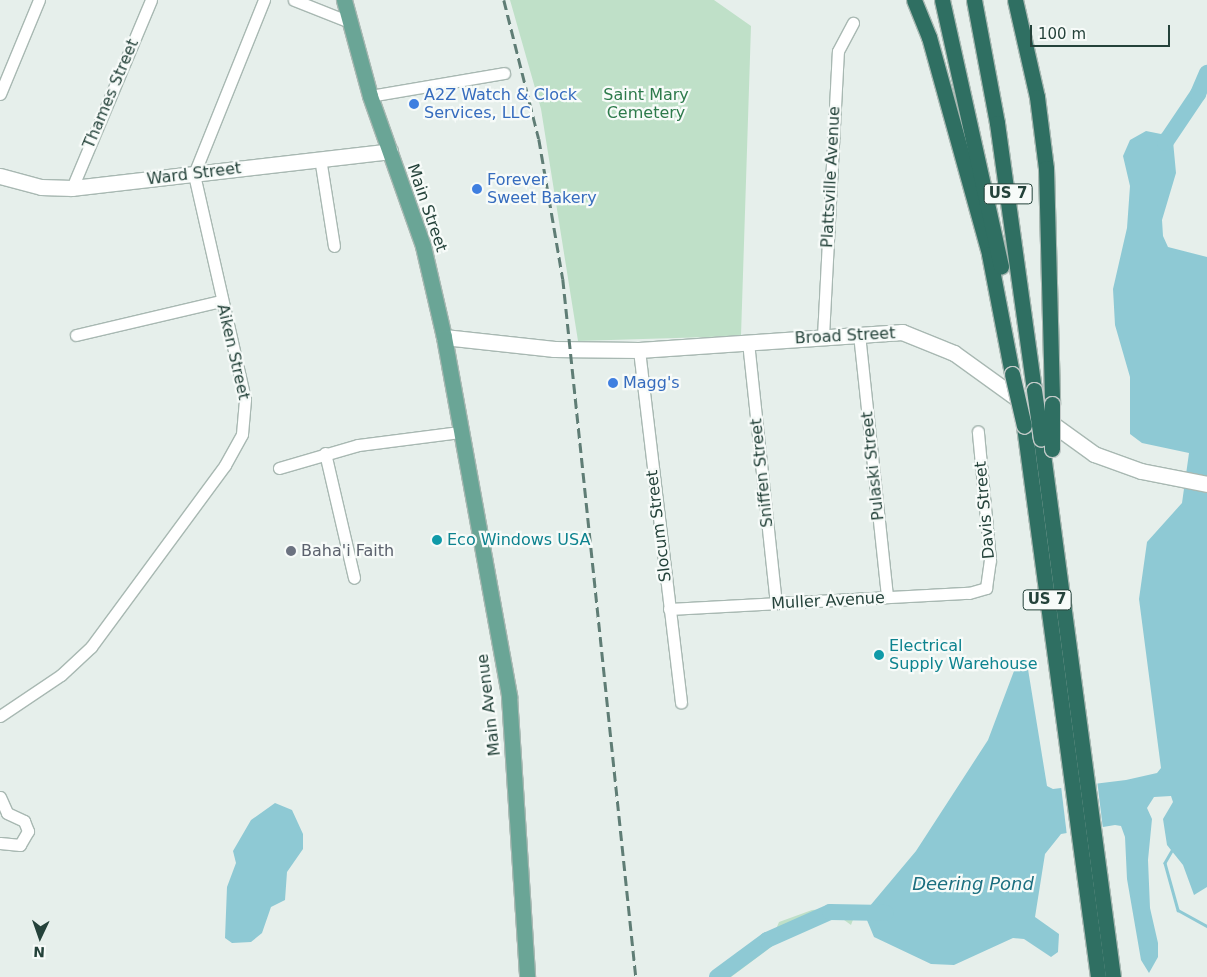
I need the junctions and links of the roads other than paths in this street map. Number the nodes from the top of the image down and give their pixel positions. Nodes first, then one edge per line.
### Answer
1 (39, 0) edge
2 (151, 0) edge
3 (264, 0) edge
4 (294, 0) edge
5 (346, 0) edge
6 (914, 0) edge
7 (942, 0) edge
8 (974, 0) edge
9 (1015, 0) edge
10 (347, 21) junction
11 (854, 23) dead end
12 (504, 73) dead end
13 (0, 94) edge
14 (370, 96) junction
15 (390, 150) junction
16 (320, 158) junction
17 (194, 174) junction
18 (0, 176) edge
19 (72, 188) junction
20 (334, 246) dead end
21 (221, 301) junction
22 (860, 334) junction
23 (76, 335) dead end
24 (823, 336) junction
25 (444, 337) junction
26 (748, 342) junction
27 (639, 350) junction
28 (1015, 375) junction
29 (460, 432) junction
30 (978, 432) dead end
31 (1046, 444) junction
32 (325, 453) junction
33 (279, 468) dead end
34 (1207, 484) edge
35 (354, 578) dead end
36 (986, 588) joint
37 (887, 598) junction
38 (776, 603) junction
39 (669, 609) junction
40 (681, 703) dead end
41 (0, 716) edge
42 (1078, 773) junction
43 (0, 797) edge
44 (4, 816) edge
45 (0, 843) edge
46 (1088, 847) junction
47 (527, 977) edge
48 (1098, 977) edge
49 (1113, 977) edge

1 - 13 street
2 - 19 street, Thames Street
3 - 17 street
4 - 10 street
5 - 10 main road, Main Street
6 - 28 highway
7 - 28 highway, US 7
8 - 31 highway, US 7, bridge
9 - 31 highway, bridge
10 - 14 main road, Main Street
11 - 24 street, Plattsville Avenue
12 - 14 street
14 - 15 main road, Main Street
15 - 16 street, Ward Street
15 - 25 main road, Main Street
16 - 17 street, Ward Street
16 - 20 street
17 - 19 street, Ward Street
17 - 21 street, Aiken Street
18 - 19 street, Ward Street
21 - 23 street
21 - 41 street, Aiken Street
22 - 24 street, Broad Street
22 - 34 street, Broad Street
22 - 37 street, Pulaski Street
24 - 26 street, Broad Street
25 - 27 street, Broad Street
25 - 29 main road, Main Street
26 - 27 street, Broad Street
26 - 38 street, Sniffen Street
27 - 39 street, Slocum Street
28 - 42 highway, US 7, bridge
29 - 32 street
29 - 47 main road, Main Avenue
30 - 36 street, Davis Street
31 - 42 highway, US 7
32 - 33 street
32 - 35 street
36 - 37 street, Muller Avenue
37 - 38 street, Muller Avenue
38 - 39 street, Muller Avenue
39 - 40 street, Slocum Street
42 - 46 highway, US 7
43 - 44 street
44 - 45 street
46 - 48 highway, US 7
46 - 49 highway, US 7

